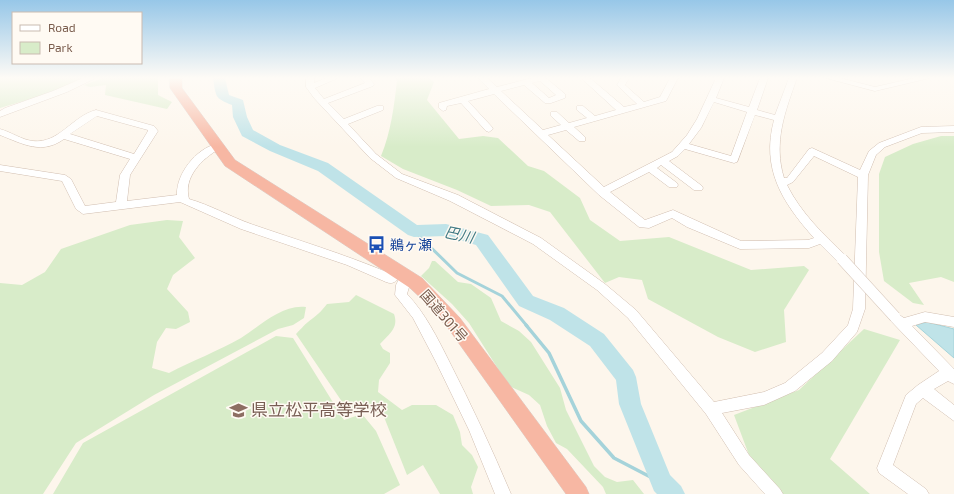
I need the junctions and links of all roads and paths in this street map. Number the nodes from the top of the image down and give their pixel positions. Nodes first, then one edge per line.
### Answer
1 (29, 101) edge
2 (185, 101) edge
3 (455, 101) edge
4 (464, 101) edge
5 (506, 101) edge
6 (612, 101) edge
7 (639, 101) edge
8 (657, 101) edge
9 (711, 101) edge
10 (719, 101) edge
11 (755, 101) edge
12 (785, 101) edge
13 (323, 102) edge
14 (643, 105) junction
15 (380, 108) dead end
16 (443, 108) dead end
17 (580, 108) dead end
18 (623, 111) junction
19 (751, 111) junction
20 (0, 114) edge
21 (554, 114) dead end
22 (593, 119) junction
23 (779, 119) junction
24 (343, 123) junction
25 (568, 126) junction
26 (489, 129) dead end
27 (954, 129) edge
28 (0, 132) edge
29 (541, 134) junction
30 (62, 135) junction
31 (582, 139) dead end
32 (683, 145) junction
33 (216, 147) junction
34 (137, 158) junction
35 (662, 161) junction
36 (650, 167) junction
37 (0, 168) edge
38 (863, 175) junction
39 (780, 183) junction
40 (673, 185) dead end
41 (698, 188) dead end
42 (603, 192) junction
43 (183, 198) junction
44 (121, 206) junction
45 (822, 239) junction
46 (402, 274) junction
47 (898, 320) junction
48 (954, 322) edge
49 (951, 375) edge
50 (923, 389) junction
51 (711, 409) junction
52 (954, 414) edge
53 (503, 494) edge
54 (579, 494) edge
55 (774, 494) edge
56 (921, 494) edge

1 - 20 street
2 - 33 highway, 国道301号
3 - 16 street
4 - 26 street
5 - 29 street
6 - 18 street
7 - 14 street
8 - 14 street
9 - 32 street
10 - 19 street
11 - 19 street
12 - 23 street
13 - 24 street
14 - 18 street
15 - 24 street
17 - 22 street
18 - 22 street
19 - 23 street
19 - 32 street
21 - 25 street
22 - 25 street
23 - 39 street
24 - 51 street
25 - 29 street
25 - 31 street
27 - 38 street
28 - 30 street
29 - 42 street
30 - 34 street
30 - 34 street
32 - 35 street
33 - 43 street
33 - 46 highway, 国道301号
34 - 44 street
35 - 36 street
35 - 41 street
36 - 40 street
36 - 42 street
37 - 44 street
38 - 39 street
38 - 51 street
39 - 45 street
42 - 45 street
43 - 44 street
43 - 46 street
45 - 47 street, bridge
46 - 53 street
46 - 54 highway, 国道301号
47 - 48 street
47 - 49 street
49 - 50 street
50 - 52 street
50 - 56 street
51 - 55 street

